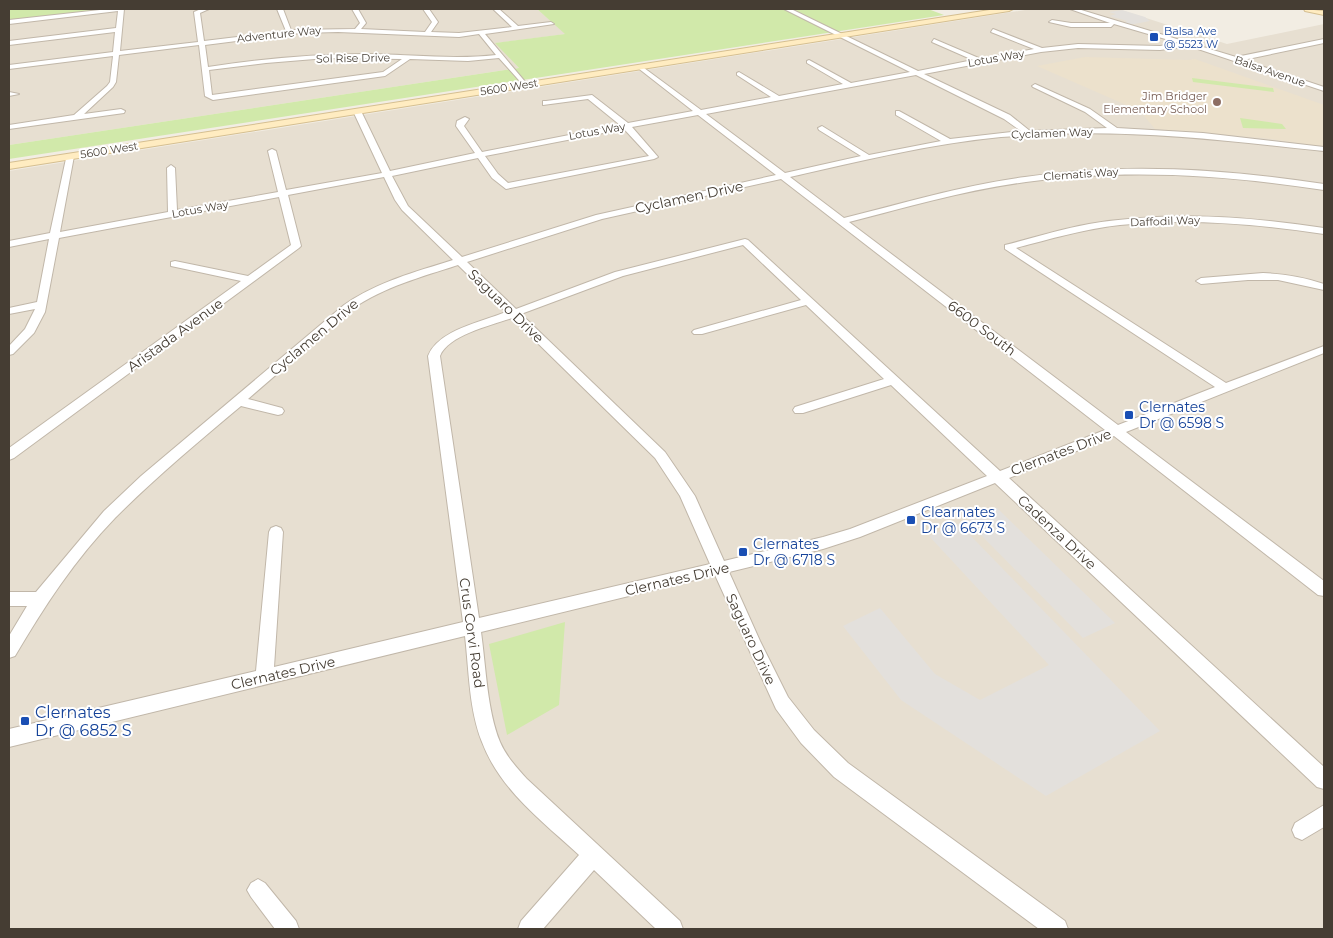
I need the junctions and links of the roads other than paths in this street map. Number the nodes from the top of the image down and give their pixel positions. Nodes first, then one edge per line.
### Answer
1 (121, 9) edge
2 (206, 9) edge
3 (280, 9) edge
4 (354, 9) edge
5 (426, 9) edge
6 (496, 9) edge
7 (788, 9) edge
8 (1009, 9) edge
9 (1073, 9) edge
10 (1308, 9) edge
11 (1324, 13) edge
12 (9, 22) edge
13 (1052, 22) dead end
14 (551, 24) dead end
15 (1116, 24) junction
16 (518, 28) junction
17 (118, 30) junction
18 (356, 30) junction
19 (993, 31) dead end
20 (289, 32) junction
21 (481, 33) junction
22 (426, 34) junction
23 (841, 35) junction
24 (934, 41) dead end
25 (1324, 41) edge
26 (9, 43) edge
27 (201, 43) junction
28 (1189, 44) junction
29 (1041, 50) junction
30 (116, 53) junction
31 (501, 56) junction
32 (408, 58) junction
33 (1236, 59) junction
34 (980, 61) junction
35 (808, 62) dead end
36 (9, 67) edge
37 (640, 67) junction
38 (205, 69) junction
39 (917, 73) junction
40 (739, 74) dead end
41 (1324, 80) edge
42 (1308, 84) junction
43 (525, 85) junction
44 (850, 85) junction
45 (1035, 86) dead end
46 (1324, 89) edge
47 (778, 98) junction
48 (546, 103) dead end
49 (121, 111) dead end
50 (357, 111) junction
51 (700, 112) junction
52 (899, 113) dead end
53 (77, 117) junction
54 (465, 119) dead end
55 (624, 126) junction
56 (9, 127) edge
57 (822, 128) dead end
58 (1115, 131) junction
59 (1028, 133) junction
60 (949, 142) junction
61 (1324, 149) edge
62 (272, 150) dead end
63 (480, 155) junction
64 (70, 156) junction
65 (869, 158) junction
66 (9, 166) edge
67 (171, 168) dead end
68 (387, 174) junction
69 (784, 176) junction
70 (1324, 187) edge
71 (283, 193) junction
72 (173, 214) junction
73 (842, 221) junction
74 (1324, 231) edge
75 (54, 235) junction
76 (745, 242) joint
77 (9, 244) edge
78 (460, 261) junction
79 (175, 264) dead end
80 (251, 280) junction
81 (1201, 281) dead end
82 (1324, 287) edge
83 (808, 301) junction
84 (42, 304) junction
85 (9, 311) edge
86 (513, 314) junction
87 (698, 332) dead end
88 (1324, 349) edge
89 (9, 352) edge
90 (893, 380) junction
91 (1225, 388) junction
92 (238, 401) junction
93 (799, 410) dead end
94 (278, 411) dead end
95 (1116, 431) junction
96 (9, 455) edge
97 (998, 477) junction
98 (276, 532) dead end
99 (720, 569) junction
100 (1324, 590) edge
101 (9, 599) edge
102 (40, 599) junction
103 (471, 628) junction
104 (9, 651) edge
105 (264, 678) junction
106 (9, 738) edge
107 (1324, 780) edge
108 (1324, 815) edge
109 (1302, 830) dead end
110 (593, 855) junction
111 (258, 890) dead end
112 (288, 929) edge
113 (529, 929) edge
114 (672, 929) edge
115 (1057, 929) edge

1 - 12 street
1 - 17 street
2 - 27 street
3 - 20 street
4 - 18 street
5 - 22 street
6 - 16 street
7 - 23 street
8 - 23 main road, 5600 West
9 - 15 street, Balsa Avenue
10 - 11 main road
13 - 15 street
14 - 16 street, Adventure Way
15 - 28 street, Balsa Avenue
16 - 21 street, Adventure Way
17 - 26 street
17 - 30 street
18 - 20 street, Adventure Way
18 - 22 street, Adventure Way
19 - 29 street
20 - 27 street, Adventure Way
21 - 22 street, Adventure Way
21 - 31 street
23 - 37 main road, 5600 West
23 - 39 street
24 - 34 street
25 - 33 street
27 - 30 street, Adventure Way
27 - 38 street
28 - 29 street, Lotus Way
28 - 33 street, Balsa Avenue
29 - 34 street, Lotus Way
30 - 36 street, Adventure Way
30 - 53 street
31 - 32 street, Sol Rise Drive
31 - 43 street
32 - 38 street, Sol Rise Drive
32 - 38 street
33 - 42 street, Balsa Avenue
34 - 39 street, Lotus Way
35 - 44 street
37 - 43 main road, 5600 West
37 - 51 street, 6600 South
39 - 44 street, Lotus Way
39 - 59 street
40 - 47 street
41 - 42 street
42 - 46 street, Balsa Avenue
43 - 50 main road, 5600 West
44 - 47 street, Lotus Way
45 - 58 street
47 - 51 street, Lotus Way
48 - 55 street
49 - 53 street
50 - 64 main road, 5600 West
50 - 68 street, Saguaro Drive
51 - 55 street, Lotus Way
51 - 69 street, 6600 South
52 - 60 street
53 - 56 street
54 - 63 street
55 - 63 street, Lotus Way
55 - 63 street
57 - 65 street
58 - 59 street, Cyclamen Way
58 - 61 street, Cyclamen Way
59 - 60 street, Cyclamen Way
60 - 65 street, Cyclamen Way
62 - 71 street
63 - 68 street, Lotus Way
64 - 66 main road, 5600 West
64 - 75 street
65 - 69 street, Cyclamen Way
67 - 72 street
68 - 71 street, Lotus Way
68 - 78 street, Saguaro Drive
69 - 73 street, 6600 South
69 - 78 street, Cyclamen Drive
70 - 73 street, Clematis Way
71 - 72 street, Lotus Way
71 - 80 street, Aristada Avenue
72 - 75 street, Lotus Way
73 - 95 street, 6600 South
74 - 91 street, Daffodil Way
75 - 77 street, Lotus Way
75 - 84 street
76 - 83 street, Cadenza Drive
76 - 86 street, Crus Corvi Road
78 - 86 street, Saguaro Drive
78 - 92 street, Cyclamen Drive
79 - 80 street
80 - 96 street, Aristada Avenue
81 - 82 street
83 - 87 street
83 - 90 street, Cadenza Drive
84 - 85 street
84 - 89 street
86 - 99 street, Saguaro Drive
86 - 103 street, Crus Corvi Road
88 - 91 street, Clernates Drive
90 - 93 street
90 - 97 street, Cadenza Drive
91 - 95 street, Clernates Drive
92 - 94 street
92 - 102 street, Cyclamen Drive
95 - 97 street, Clernates Drive
95 - 100 street, 6600 South
97 - 99 street, Clernates Drive
97 - 107 street, Cadenza Drive
98 - 105 street
99 - 103 street, Clernates Drive
99 - 115 street, Saguaro Drive
101 - 102 street
102 - 104 street, Cyclamen Drive
103 - 105 street, Clernates Drive
103 - 110 street, Crus Corvi Road
105 - 106 street, Clernates Drive
108 - 109 street
110 - 113 street
110 - 114 street, Crus Corvi Road
111 - 112 street

